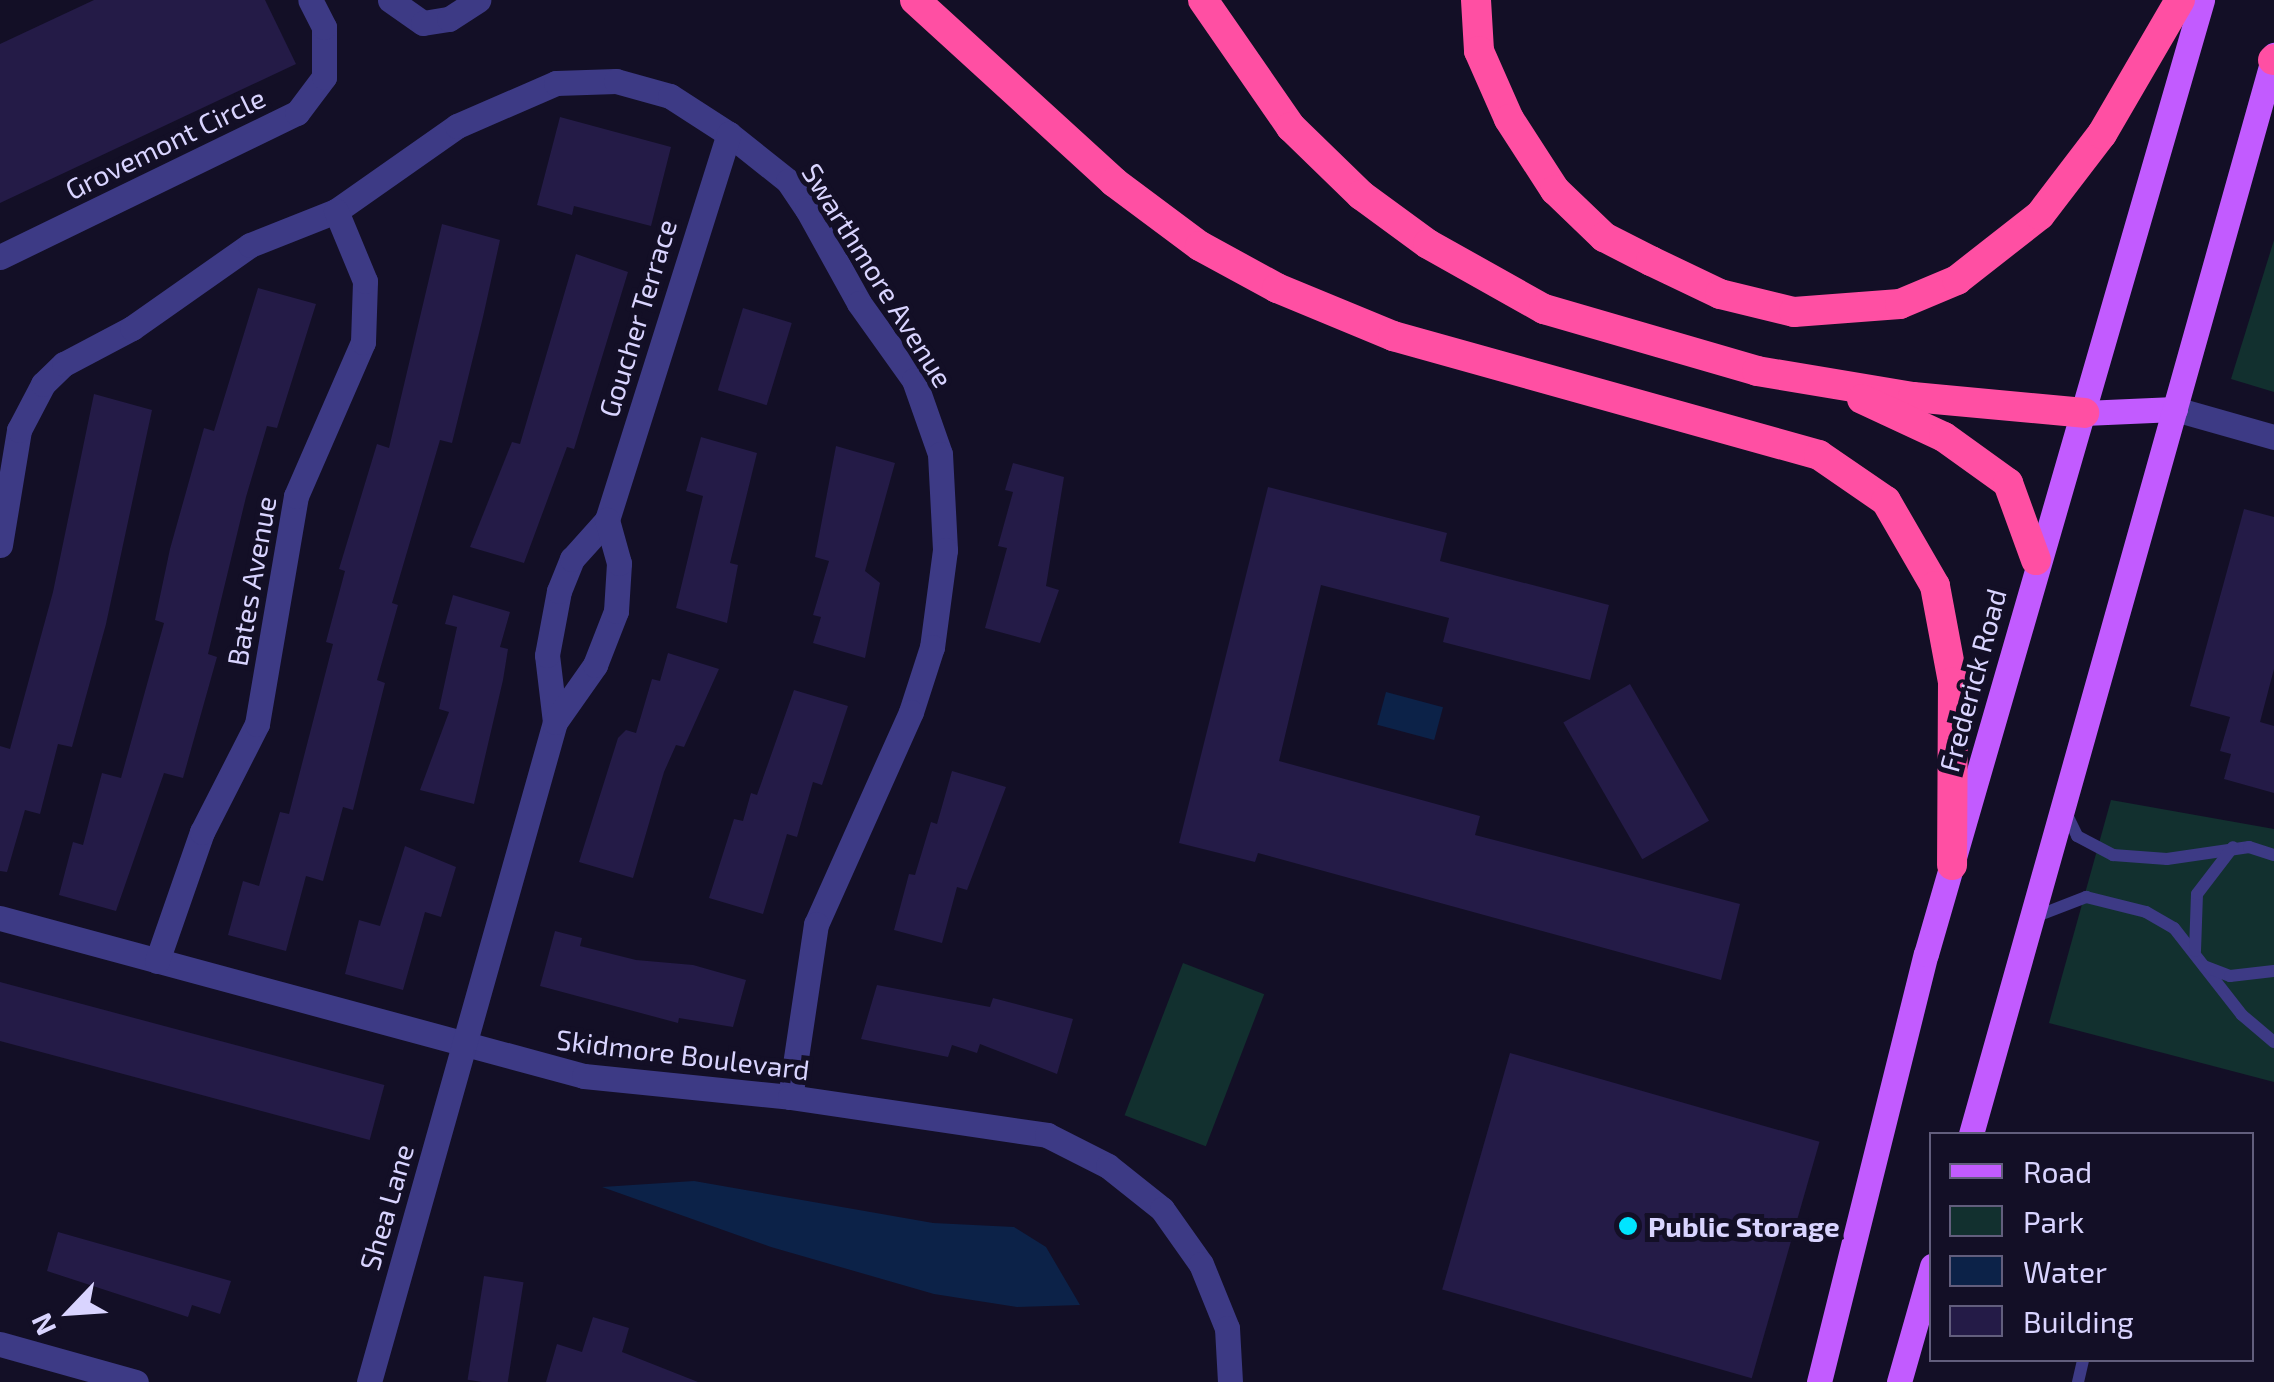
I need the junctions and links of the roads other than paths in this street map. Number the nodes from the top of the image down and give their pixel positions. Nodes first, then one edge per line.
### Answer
1 (310, 0) edge
2 (390, 0) edge
3 (478, 0) edge
4 (915, 0) edge
5 (1203, 0) edge
6 (1476, 0) edge
7 (2180, 0) edge
8 (2202, 0) edge
9 (2274, 58) edge
10 (728, 134) junction
11 (336, 211) junction
12 (0, 256) edge
13 (1828, 383) junction
14 (2175, 408) junction
15 (2084, 413) junction
16 (2274, 436) edge
17 (607, 520) junction
18 (0, 546) edge
19 (2036, 560) junction
20 (555, 722) junction
21 (2064, 808) junction
22 (2233, 848) junction
23 (2274, 854) edge
24 (1952, 865) junction
25 (2037, 916) junction
26 (0, 918) edge
27 (157, 960) junction
28 (2200, 960) junction
29 (2274, 971) edge
30 (2274, 1042) edge
31 (462, 1048) junction
32 (790, 1097) junction
33 (1972, 1132) edge
34 (1928, 1290) edge
35 (0, 1344) edge
36 (136, 1382) edge
37 (369, 1382) edge
38 (1230, 1382) edge
39 (1818, 1382) edge
40 (1899, 1382) edge

1 - 12 street, Grovemont Circle
2 - 3 street
4 - 24 highway
5 - 13 highway
6 - 7 highway
8 - 15 main road, Frederick Road
9 - 14 main road
10 - 11 street, Swarthmore Avenue
10 - 17 street, Goucher Terrace
10 - 32 street, Swarthmore Avenue
11 - 18 street, Swarthmore Avenue
11 - 27 street, Bates Avenue
13 - 15 highway
13 - 19 highway
14 - 15 main road
14 - 16 street
14 - 21 main road
15 - 19 main road, Frederick Road
17 - 20 street, Goucher Terrace
17 - 20 street, Goucher Terrace
19 - 24 main road, Frederick Road
20 - 31 street, Goucher Terrace
21 - 22 lane
21 - 25 main road
22 - 23 lane
22 - 28 lane
24 - 39 main road, Frederick Road
25 - 28 lane
25 - 33 main road
26 - 27 street, Skidmore Boulevard
27 - 31 street, Skidmore Boulevard
28 - 29 lane
28 - 30 lane
31 - 32 street, Skidmore Boulevard
31 - 37 street, Shea Lane
32 - 38 street, Skidmore Boulevard
34 - 40 main road
35 - 36 street

